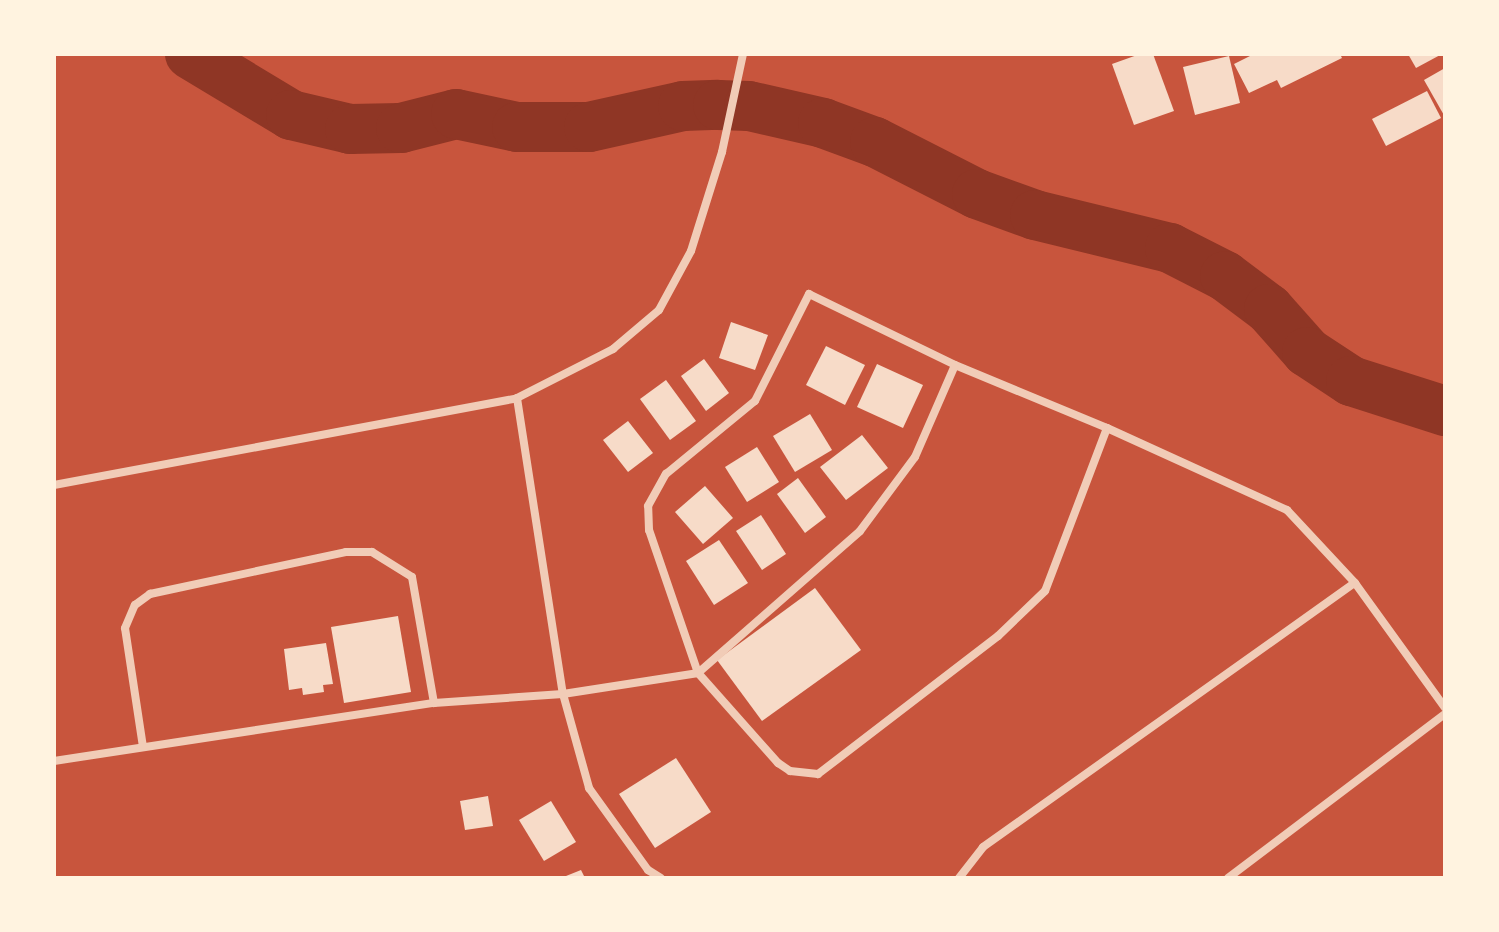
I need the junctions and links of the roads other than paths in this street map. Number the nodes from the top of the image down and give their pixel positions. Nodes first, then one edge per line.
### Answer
1 (743, 54) edge
2 (955, 365) junction
3 (517, 398) junction
4 (1107, 428) junction
5 (54, 485) edge
6 (1355, 583) junction
7 (698, 673) junction
8 (563, 694) junction
9 (434, 703) junction
10 (1445, 711) edge
11 (143, 747) junction
12 (54, 761) edge
13 (661, 878) edge
14 (959, 878) edge
15 (1228, 878) edge

1 - 3 street
2 - 4 street
2 - 7 street
2 - 7 street
3 - 5 street
3 - 8 street
4 - 6 street
4 - 7 street
6 - 10 street
6 - 14 street
7 - 8 street
8 - 9 street
8 - 13 street
9 - 11 street
9 - 11 street
10 - 15 street
11 - 12 street

